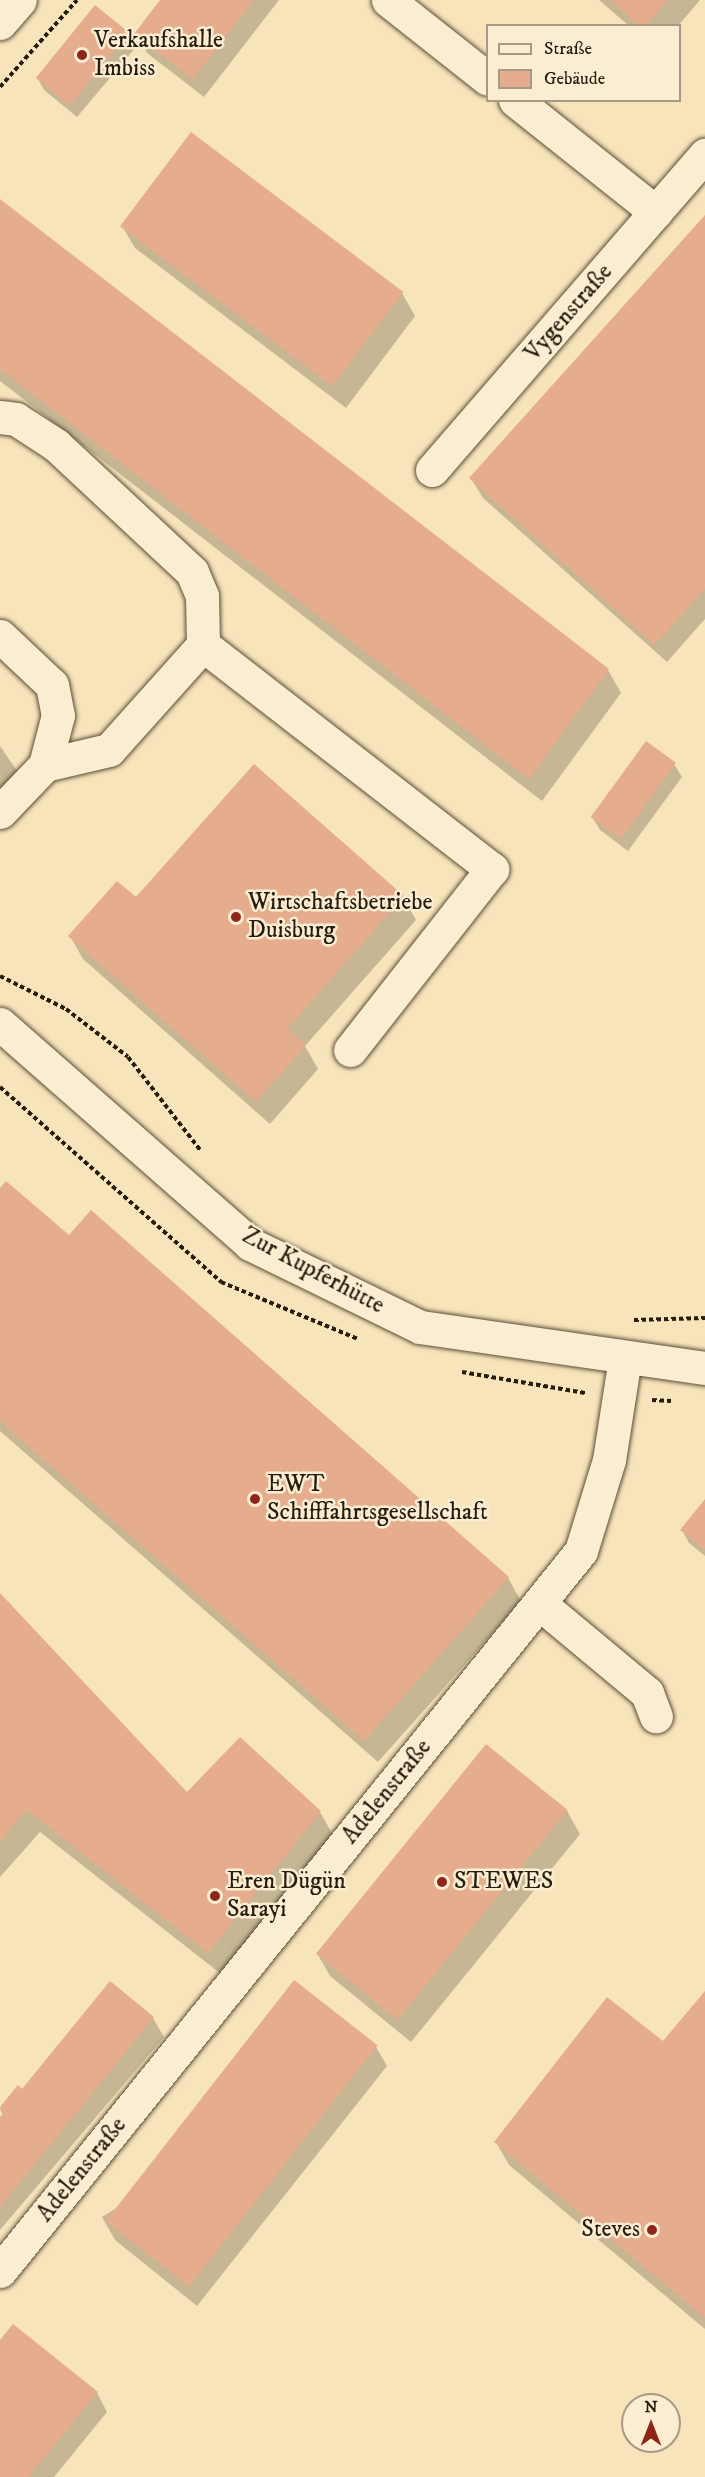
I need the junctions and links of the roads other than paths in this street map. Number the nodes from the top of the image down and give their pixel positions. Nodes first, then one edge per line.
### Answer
1 (20, 0) edge
2 (388, 0) edge
3 (0, 23) edge
4 (486, 77) edge
5 (518, 102) edge
6 (705, 155) edge
7 (656, 212) junction
8 (0, 417) edge
9 (432, 470) dead end
10 (0, 636) edge
11 (203, 645) junction
12 (45, 765) junction
13 (0, 812) edge
14 (0, 1024) edge
15 (350, 1050) dead end
16 (705, 1351) edge
17 (626, 1358) junction
18 (705, 1368) edge
19 (539, 1603) junction
20 (656, 1716) dead end
21 (0, 2271) edge

1 - 3 street
2 - 4 street
5 - 7 street
6 - 7 street, Vygenstraße
7 - 9 street, Vygenstraße
8 - 11 street
10 - 12 street
11 - 12 street
11 - 15 street
12 - 13 street
14 - 17 street, Zur Kupferhütte
16 - 17 street, Zur Kupferhütte
17 - 18 street, Zur Kupferhütte
17 - 19 street, Adelenstraße
19 - 20 street
19 - 21 street, Adelenstraße

